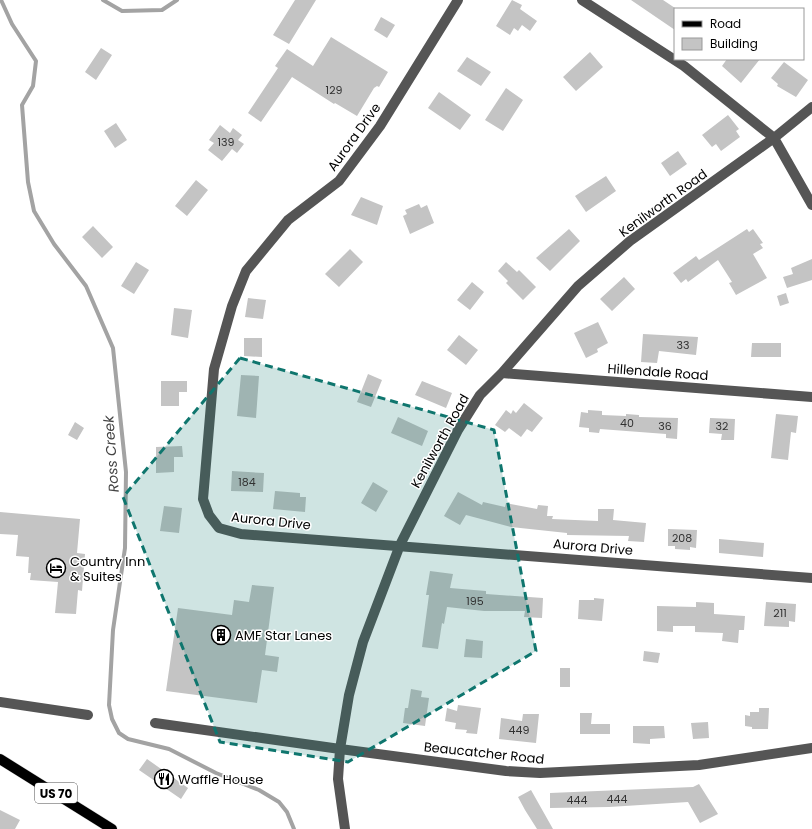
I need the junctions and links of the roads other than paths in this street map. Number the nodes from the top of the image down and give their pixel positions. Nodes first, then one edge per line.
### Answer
1 (458, 0) edge
2 (582, 0) edge
3 (674, 60) edge
4 (675, 60) edge
5 (812, 107) edge
6 (774, 138) junction
7 (812, 204) edge
8 (502, 373) junction
9 (812, 397) edge
10 (400, 545) junction
11 (812, 578) edge
12 (0, 702) edge
13 (88, 714) dead end
14 (155, 723) dead end
15 (812, 748) edge
16 (340, 750) junction
17 (0, 759) edge
18 (112, 829) edge
19 (345, 829) edge

1 - 10 street, Aurora Drive
2 - 3 street
4 - 6 street
5 - 6 street, Kenilworth Road
6 - 7 street
6 - 8 street, Kenilworth Road
8 - 9 street, Hillendale Road
8 - 10 street, Kenilworth Road
10 - 11 street, Aurora Drive
10 - 16 street, Kenilworth Road
12 - 13 street
14 - 16 street, Beaucatcher Road
15 - 16 street, Beaucatcher Road
16 - 19 street, Kenilworth Road
17 - 18 main road, US 70

